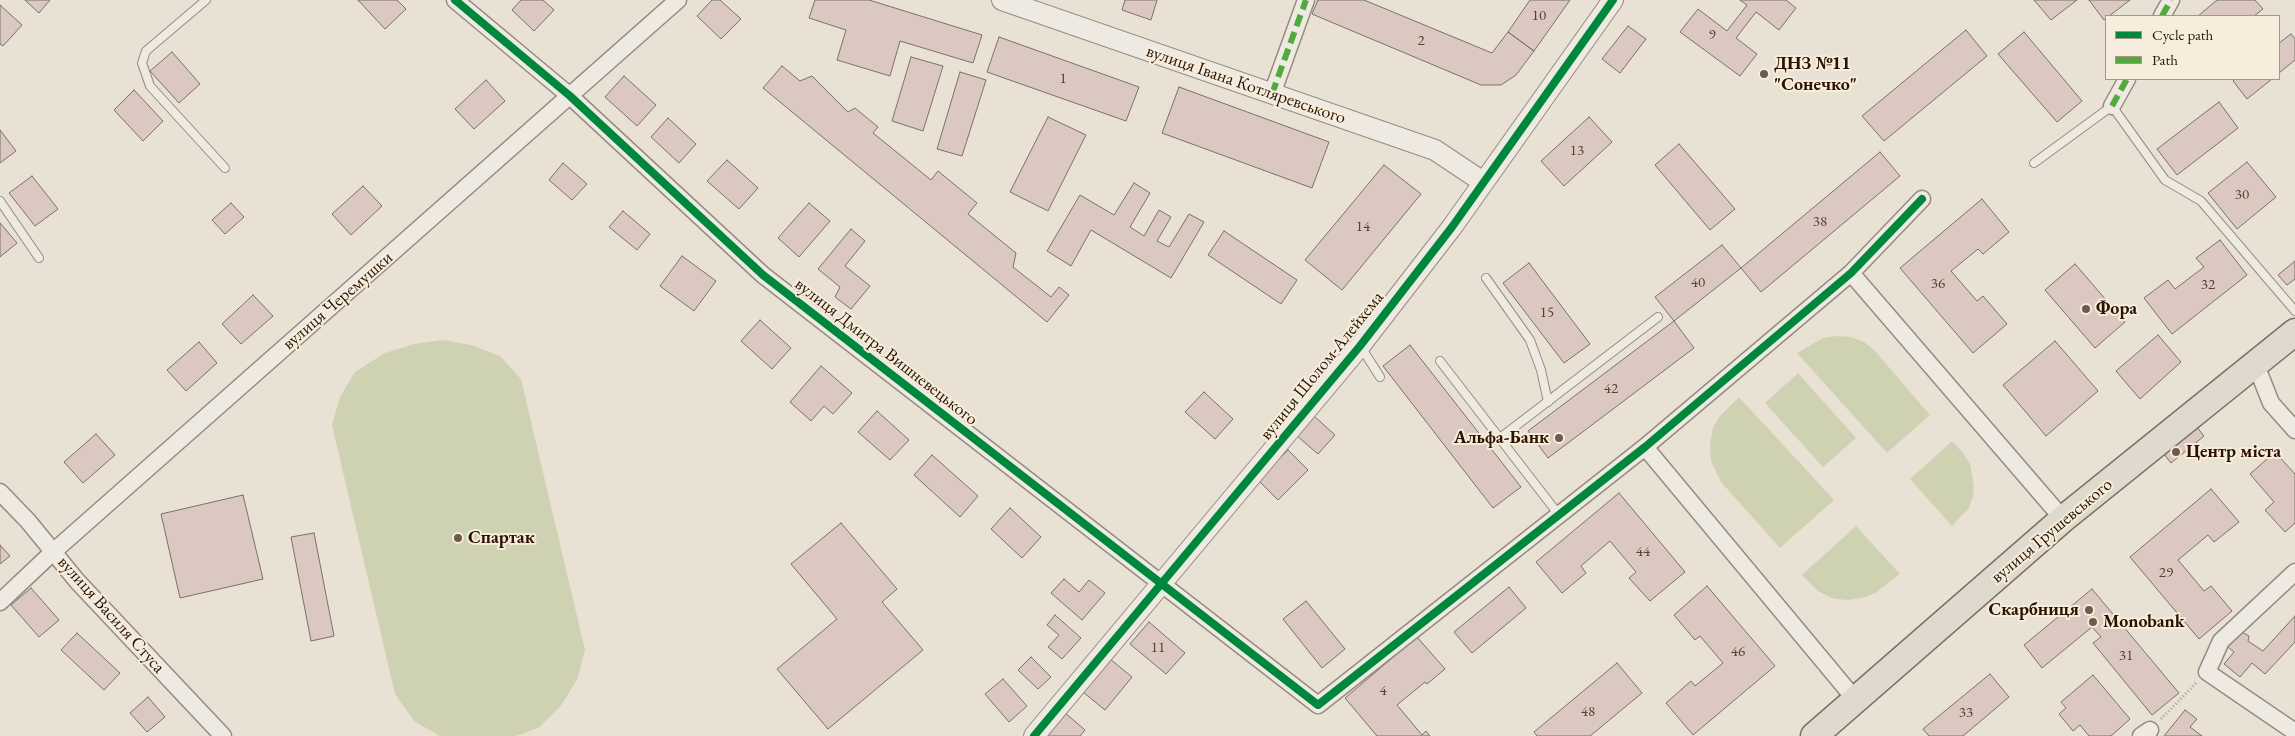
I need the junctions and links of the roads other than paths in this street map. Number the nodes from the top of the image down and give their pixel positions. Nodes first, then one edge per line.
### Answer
1 (206, 0) edge
2 (456, 0) edge
3 (678, 0) edge
4 (1002, 0) edge
5 (1306, 0) edge
6 (1613, 0) edge
7 (2171, 0) edge
8 (2163, 15) edge
9 (2126, 80) edge
10 (1272, 94) junction
11 (570, 96) junction
12 (2112, 106) junction
13 (2034, 163) dead end
14 (225, 168) dead end
15 (1483, 182) junction
16 (1922, 200) dead end
17 (0, 201) edge
18 (39, 258) dead end
19 (1851, 273) junction
20 (1486, 278) dead end
21 (2295, 311) edge
22 (1658, 317) dead end
23 (2295, 332) edge
24 (1360, 346) junction
25 (1440, 361) dead end
26 (2256, 365) junction
27 (1380, 377) dead end
28 (1548, 402) junction
29 (2295, 430) edge
30 (1500, 438) junction
31 (1645, 447) junction
32 (0, 492) edge
33 (1559, 515) junction
34 (2063, 520) junction
35 (54, 552) junction
36 (2295, 572) edge
37 (1160, 584) junction
38 (0, 602) edge
39 (1854, 698) junction
40 (2295, 732) edge
41 (223, 736) edge
42 (1034, 736) edge
43 (1814, 736) edge

1 - 14 lane
2 - 11 street, вулиця Дмитра Вишневецького
3 - 11 street, вулиця Черемушки
4 - 10 street, вулиця Івана Котляревського
5 - 10 street
6 - 15 street, вулиця Шолом-Алейхема
7 - 8 street
9 - 12 street
10 - 15 street, вулиця Івана Котляревського
11 - 35 street, вулиця Черемушки
11 - 37 street, вулиця Дмитра Вишневецького
12 - 13 lane
12 - 21 lane
15 - 24 street, вулиця Шолом-Алейхема
16 - 19 street
17 - 18 lane
19 - 31 street
19 - 34 street
20 - 28 lane
22 - 28 lane
23 - 26 highway, вулиця Грушевського
24 - 27 lane
24 - 37 street, вулиця Шолом-Алейхема
25 - 30 lane
26 - 29 street
26 - 34 highway, вулиця Грушевського
28 - 30 lane
30 - 33 lane
31 - 33 street
31 - 39 street
32 - 35 street, вулиця Василя Стуса
33 - 37 street, вулиця Дмитра Вишневецького
34 - 39 highway, вулиця Грушевського
35 - 38 street, вулиця Черемушки
35 - 41 street, вулиця Василя Стуса
36 - 40 street
37 - 42 street, вулиця Шолом-Алейхема
39 - 43 highway, вулиця Грушевського

